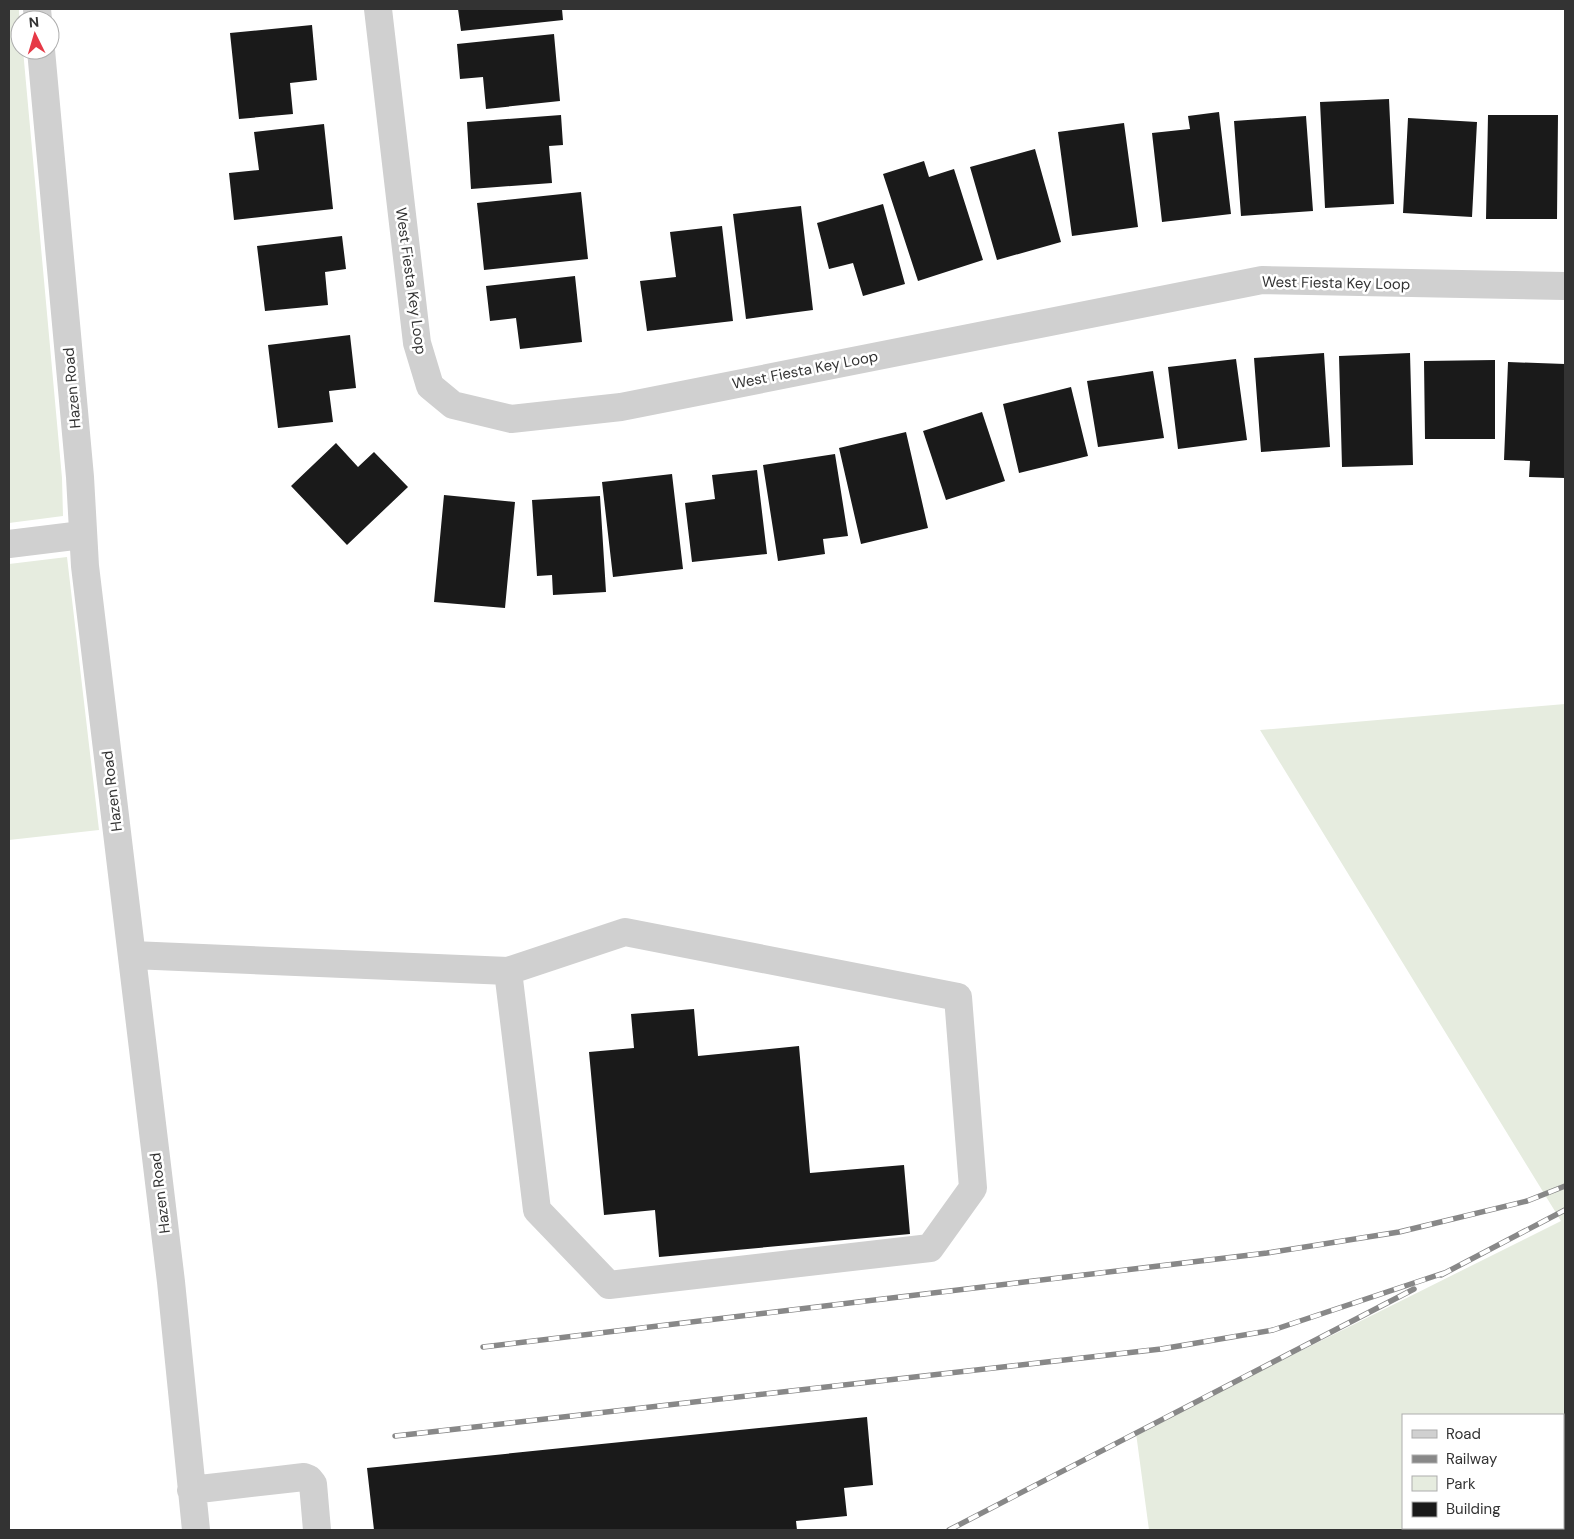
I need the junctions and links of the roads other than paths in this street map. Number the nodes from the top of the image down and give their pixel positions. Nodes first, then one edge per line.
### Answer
1 (378, 9) edge
2 (42, 60) edge
3 (1565, 286) edge
4 (82, 535) junction
5 (9, 544) edge
6 (132, 955) junction
7 (508, 970) junction
8 (191, 1490) junction
9 (196, 1530) edge
10 (317, 1530) edge

1 - 3 street, West Fiesta Key Loop
2 - 4 street, Hazen Road
4 - 5 street
4 - 6 street, Hazen Road
6 - 7 street
6 - 8 street, Hazen Road
7 - 7 street
8 - 9 street, Hazen Road
8 - 10 street

